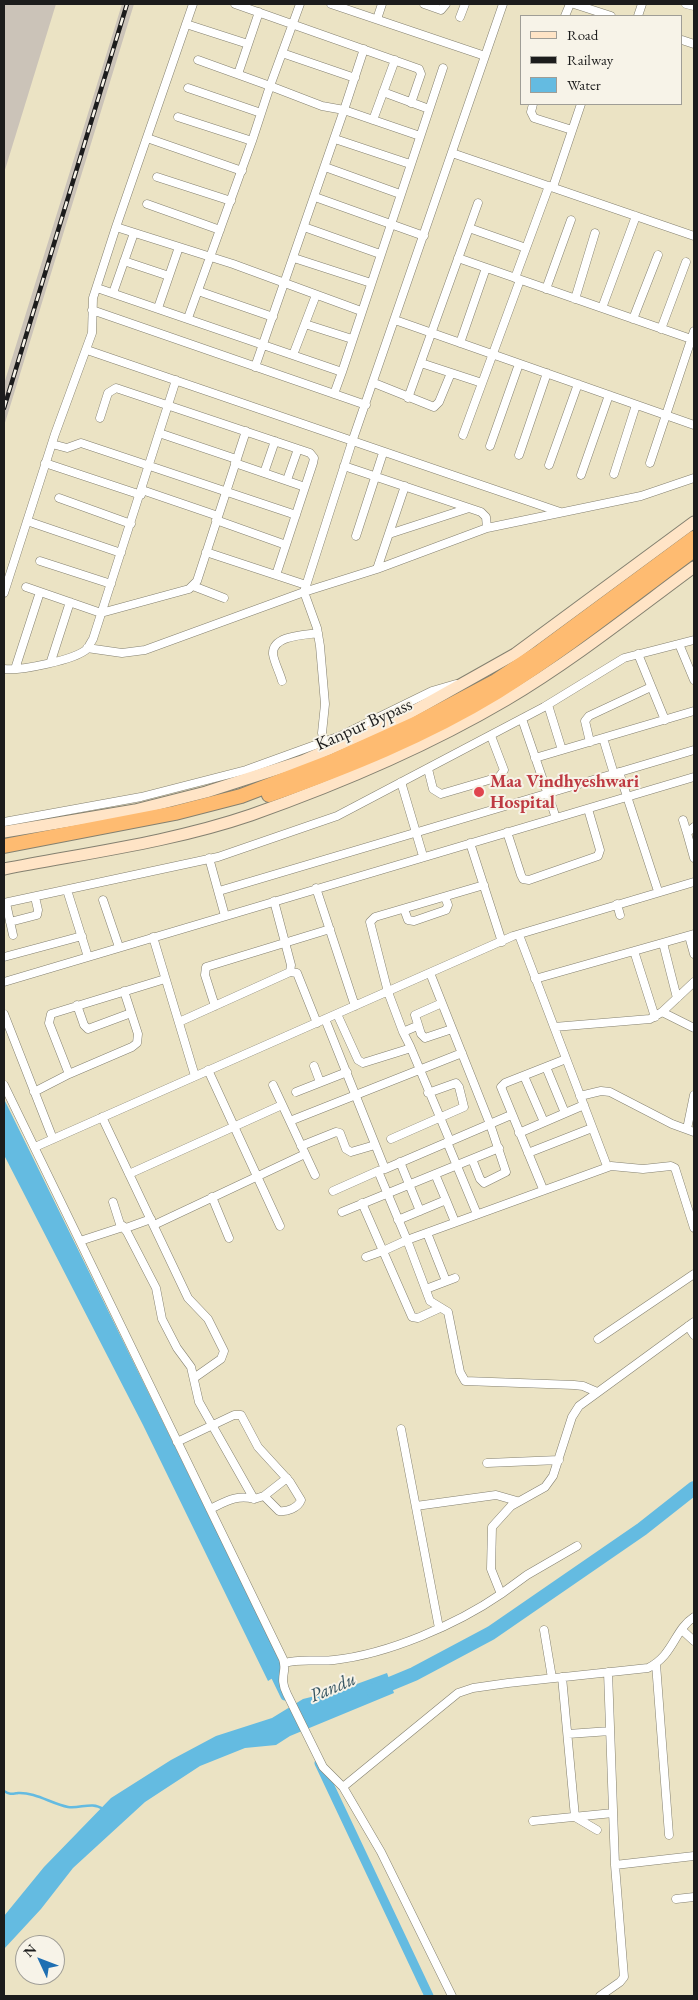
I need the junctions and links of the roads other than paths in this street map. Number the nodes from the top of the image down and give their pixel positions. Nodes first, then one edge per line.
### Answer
1 (192, 4) edge
2 (235, 4) edge
3 (300, 4) edge
4 (331, 4) edge
5 (382, 4) edge
6 (424, 4) edge
7 (446, 4) edge
8 (465, 4) edge
9 (503, 4) edge
10 (574, 4) edge
11 (686, 4) edge
12 (694, 6) edge
13 (259, 12) junction
14 (607, 15) edge
15 (460, 17) dead end
16 (376, 19) junction
17 (293, 23) junction
18 (186, 24) junction
19 (248, 44) junction
20 (364, 49) junction
21 (282, 53) junction
22 (485, 56) junction
23 (198, 60) dead end
24 (395, 60) junction
25 (443, 68) dead end
26 (238, 74) junction
27 (355, 78) junction
28 (270, 86) junction
29 (188, 88) dead end
30 (383, 92) junction
31 (411, 102) junction
32 (533, 105) edge
33 (581, 105) edge
34 (429, 109) junction
35 (344, 110) junction
36 (261, 113) junction
37 (178, 117) dead end
38 (373, 120) junction
39 (572, 130) junction
40 (420, 136) junction
41 (147, 138) junction
42 (335, 139) junction
43 (252, 141) junction
44 (452, 153) junction
45 (410, 164) junction
46 (325, 166) junction
47 (242, 171) junction
48 (157, 177) dead end
49 (551, 187) junction
50 (400, 194) junction
51 (315, 197) junction
52 (231, 201) junction
53 (478, 203) dead end
54 (147, 204) dead end
55 (636, 216) junction
56 (571, 220) dead end
57 (390, 224) junction
58 (116, 227) junction
59 (304, 227) junction
60 (469, 228) junction
61 (220, 230) junction
62 (134, 233) junction
63 (595, 233) dead end
64 (424, 236) junction
65 (694, 236) edge
66 (179, 248) junction
67 (526, 248) junction
68 (380, 254) junction
69 (658, 255) dead end
70 (210, 258) junction
71 (294, 258) junction
72 (458, 258) junction
73 (124, 261) junction
74 (686, 262) dead end
75 (486, 268) junction
76 (169, 276) junction
77 (518, 279) junction
78 (371, 283) junction
79 (285, 284) junction
80 (97, 288) junction
81 (546, 289) junction
82 (198, 291) junction
83 (113, 293) junction
84 (316, 295) junction
85 (575, 299) junction
86 (158, 308) junction
87 (602, 308) junction
88 (92, 310) junction
89 (361, 311) junction
90 (273, 317) junction
91 (188, 318) junction
92 (633, 319) junction
93 (395, 320) junction
94 (305, 324) junction
95 (661, 329) junction
96 (694, 331) edge
97 (432, 333) junction
98 (352, 339) junction
99 (693, 340) edge
100 (460, 343) junction
101 (264, 344) junction
102 (87, 350) junction
103 (493, 354) junction
104 (293, 355) junction
105 (420, 363) junction
106 (519, 364) junction
107 (255, 368) junction
108 (342, 372) junction
109 (451, 373) junction
110 (548, 374) junction
111 (176, 380) junction
112 (374, 383) junction
113 (482, 383) junction
114 (578, 384) junction
115 (334, 394) junction
116 (609, 395) junction
117 (408, 398) junction
118 (636, 404) junction
119 (168, 405) junction
120 (366, 405) junction
121 (666, 415) junction
122 (100, 418) dead end
123 (694, 425) edge
124 (246, 431) junction
125 (159, 433) junction
126 (463, 435) dead end
127 (275, 441) junction
128 (352, 442) junction
129 (52, 444) junction
130 (490, 446) dead end
131 (298, 449) junction
132 (383, 453) junction
133 (519, 455) dead end
134 (236, 461) junction
135 (46, 463) junction
136 (650, 463) dead end
137 (549, 465) dead end
138 (149, 466) junction
139 (344, 466) junction
140 (264, 473) junction
141 (614, 474) dead end
142 (581, 475) dead end
143 (376, 477) junction
144 (694, 478) edge
145 (287, 480) junction
146 (404, 486) junction
147 (305, 487) junction
148 (141, 492) junction
149 (226, 492) junction
150 (59, 498) dead end
151 (469, 508) junction
152 (562, 513) junction
153 (296, 515) junction
154 (217, 518) junction
155 (27, 521) junction
156 (694, 522) edge
157 (131, 524) junction
158 (487, 528) junction
159 (389, 534) junction
160 (356, 536) dead end
161 (694, 538) edge
162 (286, 545) junction
163 (694, 550) edge
164 (206, 552) junction
165 (121, 553) junction
166 (40, 561) dead end
167 (694, 567) edge
168 (377, 569) junction
169 (276, 575) junction
170 (111, 584) junction
171 (193, 586) junction
172 (26, 587) dead end
173 (305, 588) junction
174 (40, 592) junction
175 (4, 593) edge
176 (224, 598) dead end
177 (70, 602) junction
178 (101, 613) junction
179 (318, 633) junction
180 (694, 640) edge
181 (679, 644) junction
182 (87, 648) junction
183 (638, 654) junction
184 (51, 661) junction
185 (4, 669) edge
186 (15, 669) junction
187 (694, 680) edge
188 (282, 681) dead end
189 (467, 682) junction
190 (651, 687) junction
191 (548, 705) junction
192 (694, 711) edge
193 (522, 719) junction
194 (665, 720) junction
195 (491, 736) junction
196 (603, 738) junction
197 (324, 742) junction
198 (590, 742) junction
199 (562, 750) junction
200 (694, 750) edge
201 (535, 758) junction
202 (428, 769) junction
203 (617, 773) junction
204 (694, 777) edge
205 (401, 782) junction
206 (547, 793) junction
207 (628, 797) junction
208 (588, 809) junction
209 (556, 818) junction
210 (683, 820) dead end
211 (4, 822) edge
212 (694, 827) edge
213 (4, 832) edge
214 (508, 832) junction
215 (416, 833) junction
216 (687, 833) junction
217 (470, 843) junction
218 (4, 846) edge
219 (4, 856) edge
220 (423, 856) junction
221 (209, 858) junction
222 (694, 858) edge
223 (4, 869) edge
224 (694, 882) edge
225 (484, 885) junction
226 (316, 888) junction
227 (67, 890) junction
228 (219, 891) junction
229 (658, 891) junction
230 (35, 897) junction
231 (446, 897) junction
232 (103, 900) dead end
233 (274, 901) junction
234 (5, 903) edge
235 (617, 904) junction
236 (404, 909) junction
237 (620, 915) dead end
238 (225, 916) junction
239 (10, 922) junction
240 (330, 929) junction
241 (13, 935) dead end
242 (519, 935) junction
243 (692, 935) edge
244 (82, 936) junction
245 (153, 937) junction
246 (502, 942) junction
247 (285, 943) junction
248 (662, 943) junction
249 (119, 947) junction
250 (634, 951) junction
251 (694, 954) edge
252 (88, 956) junction
253 (4, 957) edge
254 (290, 972) junction
255 (430, 973) junction
256 (165, 979) junction
257 (536, 979) junction
258 (4, 982) edge
259 (694, 982) edge
260 (124, 991) junction
261 (388, 992) junction
262 (677, 998) junction
263 (442, 1003) junction
264 (77, 1004) junction
265 (214, 1006) junction
266 (355, 1006) junction
267 (131, 1013) junction
268 (4, 1014) edge
269 (337, 1014) junction
270 (658, 1014) junction
271 (325, 1019) junction
272 (178, 1022) junction
273 (316, 1023) junction
274 (418, 1026) junction
275 (554, 1027) junction
276 (694, 1028) edge
277 (452, 1029) junction
278 (403, 1032) junction
279 (410, 1046) junction
280 (462, 1053) junction
281 (566, 1059) junction
282 (314, 1066) dead end
283 (546, 1067) junction
284 (208, 1070) junction
285 (418, 1070) junction
286 (347, 1072) junction
287 (69, 1074) junction
288 (195, 1076) junction
289 (524, 1076) junction
290 (320, 1082) junction
291 (4, 1085) edge
292 (273, 1085) dead end
293 (34, 1092) junction
294 (296, 1092) dead end
295 (428, 1093) junction
296 (355, 1095) junction
297 (694, 1095) edge
298 (580, 1096) junction
299 (282, 1105) junction
300 (584, 1105) junction
301 (565, 1113) junction
302 (511, 1115) junction
303 (102, 1117) junction
304 (439, 1118) junction
305 (290, 1121) junction
306 (544, 1122) junction
307 (490, 1124) junction
308 (234, 1127) junction
309 (592, 1128) junction
310 (691, 1130) edge
311 (519, 1133) junction
312 (53, 1139) junction
313 (391, 1139) dead end
314 (448, 1142) junction
315 (375, 1145) junction
316 (35, 1147) junction
317 (498, 1148) junction
318 (303, 1150) junction
319 (528, 1153) junction
320 (472, 1158) junction
321 (400, 1162) junction
322 (456, 1165) junction
323 (607, 1166) junction
324 (381, 1170) junction
325 (130, 1174) junction
326 (435, 1174) junction
327 (315, 1175) dead end
328 (257, 1176) junction
329 (409, 1184) junction
330 (543, 1189) junction
331 (332, 1191) dead end
332 (387, 1193) junction
333 (212, 1197) junction
334 (446, 1200) junction
335 (113, 1202) dead end
336 (362, 1203) junction
337 (420, 1211) junction
338 (342, 1212) dead end
339 (477, 1214) junction
340 (398, 1220) junction
341 (152, 1222) junction
342 (455, 1222) junction
343 (280, 1226) dead end
344 (694, 1228) edge
345 (427, 1233) junction
346 (229, 1238) dead end
347 (407, 1240) junction
348 (80, 1241) junction
349 (383, 1251) junction
350 (366, 1257) dead end
351 (694, 1274) edge
352 (455, 1278) dead end
353 (446, 1281) junction
354 (426, 1289) junction
355 (440, 1308) junction
356 (691, 1324) edge
357 (694, 1335) edge
358 (598, 1339) dead end
359 (194, 1378) junction
360 (597, 1392) junction
361 (211, 1426) junction
362 (401, 1429) dead end
363 (177, 1442) junction
364 (559, 1460) junction
365 (486, 1464) dead end
366 (287, 1478) junction
367 (264, 1496) junction
368 (254, 1499) junction
369 (517, 1501) junction
370 (416, 1506) junction
371 (210, 1509) junction
372 (577, 1546) dead end
373 (501, 1594) junction
374 (694, 1617) edge
375 (439, 1628) junction
376 (544, 1630) dead end
377 (682, 1630) junction
378 (694, 1641) edge
379 (284, 1663) junction
380 (656, 1664) junction
381 (608, 1672) junction
382 (562, 1677) junction
383 (552, 1678) junction
384 (610, 1731) junction
385 (568, 1734) junction
386 (343, 1787) junction
387 (613, 1813) junction
388 (575, 1817) junction
389 (533, 1821) dead end
390 (597, 1830) dead end
391 (669, 1835) dead end
392 (694, 1856) edge
393 (615, 1865) junction
394 (694, 1897) edge
395 (676, 1899) dead end
396 (452, 1996) edge
397 (600, 1996) edge

1 - 18 street
2 - 13 street
3 - 17 street
4 - 16 street
5 - 16 street
6 - 7 street
8 - 15 street
9 - 22 street
10 - 14 street
11 - 12 street
13 - 17 street
13 - 19 street
16 - 22 street
17 - 20 street
17 - 21 street
18 - 19 street
18 - 41 street
19 - 26 street
20 - 24 street
20 - 27 street
21 - 27 street
21 - 28 street
22 - 44 street
23 - 26 street
24 - 30 street
24 - 31 street
25 - 34 street
26 - 28 street
27 - 35 street
28 - 35 street
28 - 36 street
29 - 36 street
30 - 31 street
30 - 38 street
31 - 34 street
32 - 39 street
33 - 39 street
34 - 40 street
35 - 38 street
35 - 42 street
36 - 43 street
37 - 43 street
38 - 40 street
39 - 49 street
40 - 45 street
41 - 47 street
41 - 58 street
42 - 45 street
42 - 46 street
43 - 47 street
44 - 49 street
44 - 64 street
45 - 50 street
46 - 50 street
46 - 51 street
47 - 52 street
48 - 52 street
49 - 55 street
49 - 67 street
50 - 57 street
51 - 57 street
51 - 59 street
52 - 61 street
53 - 60 street
54 - 61 street
55 - 65 street
55 - 87 street
56 - 81 street
57 - 64 street
57 - 68 street
58 - 62 street
58 - 80 street
59 - 68 street
59 - 71 street
60 - 67 street
60 - 72 street
61 - 70 street
62 - 66 street
62 - 73 street
63 - 85 street
64 - 93 street
66 - 70 street
66 - 76 street
67 - 77 street
68 - 78 street
69 - 92 street
70 - 79 street
70 - 82 street
71 - 78 street
71 - 79 street
72 - 75 street
72 - 97 street
73 - 76 street
73 - 83 street
74 - 95 street
75 - 77 street
75 - 100 street
76 - 86 street
77 - 81 street
77 - 103 street
78 - 89 street
79 - 84 street
79 - 90 street
80 - 83 street
80 - 88 street
81 - 85 street
82 - 90 street
82 - 91 street
83 - 86 street
84 - 89 street
84 - 94 street
85 - 87 street
86 - 91 street
87 - 92 street
88 - 102 street
88 - 107 street
89 - 98 street
90 - 101 street
91 - 101 street
92 - 95 street
93 - 97 street
93 - 112 street
94 - 98 street
94 - 104 street
95 - 99 street
96 - 99 street
97 - 100 street
97 - 105 street
98 - 108 street
99 - 121 street
100 - 103 street
101 - 104 street
101 - 107 street
102 - 111 street
102 - 129 street
103 - 106 street
103 - 113 street
104 - 108 street
105 - 109 street
105 - 117 street
106 - 110 street
106 - 130 street
107 - 115 street
108 - 115 street
109 - 113 street
109 - 117 street
110 - 114 street
110 - 133 street
111 - 119 street
111 - 128 street
112 - 117 street
112 - 120 street
113 - 126 street
114 - 116 street
114 - 137 street
115 - 120 street
116 - 118 street
116 - 142 street
118 - 121 street
118 - 141 street
119 - 122 street
119 - 124 street
119 - 125 street
120 - 128 street
121 - 123 street
121 - 136 street
124 - 127 street
124 - 134 street
125 - 134 street
125 - 138 street
127 - 131 street
127 - 140 street
128 - 132 street
128 - 139 street
129 - 135 street
129 - 138 street
131 - 145 street
131 - 147 street
132 - 143 street
132 - 152 street
134 - 140 street
134 - 149 street
135 - 148 street
135 - 155 street
138 - 148 street
138 - 149 street
139 - 143 street
139 - 173 street
140 - 145 street
143 - 146 street
143 - 160 street
144 - 152 street
145 - 147 street
146 - 151 street
146 - 159 street
147 - 153 street
148 - 154 street
148 - 157 street
149 - 153 street
149 - 154 street
150 - 157 street
151 - 158 street
151 - 159 street
152 - 158 street
153 - 162 street
154 - 162 street
154 - 164 street
155 - 165 street
155 - 175 street
156 - 189 main road
157 - 165 street
158 - 168 street
159 - 168 street
161 - 218 highway, Kanpur Bypass
162 - 169 street
163 - 219 highway, Kanpur Bypass
164 - 169 street
164 - 171 street
165 - 170 street
166 - 170 street
167 - 223 main road
168 - 173 street
169 - 173 street
170 - 178 street
171 - 176 street
171 - 178 street
172 - 174 street
173 - 179 street
173 - 182 street
174 - 177 street
174 - 186 street
177 - 178 street
177 - 184 street
178 - 182 street
179 - 188 street
179 - 197 street
180 - 181 street
181 - 183 street
181 - 187 street
182 - 184 street
183 - 190 street
183 - 191 street
184 - 186 street
185 - 186 street
189 - 197 street
189 - 213 main road
190 - 194 street
190 - 198 street
191 - 193 street
191 - 199 street
192 - 194 street
193 - 195 street
193 - 201 street
194 - 196 street
195 - 202 street
195 - 202 street
196 - 198 street
196 - 203 street
197 - 211 street
198 - 199 street
199 - 201 street
200 - 203 street
201 - 206 street
202 - 205 street
203 - 206 street
203 - 207 street
204 - 207 street
205 - 215 street
205 - 221 street
206 - 209 street
206 - 215 street
207 - 208 street
207 - 229 street
208 - 209 street
208 - 214 street
209 - 214 street
210 - 216 street
212 - 216 street
214 - 217 street
215 - 220 street
215 - 228 street
216 - 222 street
217 - 220 street
217 - 225 street
220 - 226 street
221 - 227 street
221 - 228 street
224 - 229 street
225 - 231 street
225 - 246 street
226 - 233 street
226 - 240 street
227 - 230 street
227 - 244 street
228 - 238 street
229 - 235 street
230 - 234 street
230 - 239 street
231 - 236 street
231 - 236 street
232 - 249 street
233 - 238 street
233 - 247 street
234 - 239 street
235 - 237 street
235 - 242 street
236 - 261 street
238 - 245 street
239 - 241 street
240 - 247 street
240 - 266 street
242 - 246 street
242 - 257 street
243 - 248 street
243 - 251 street
244 - 252 street
244 - 253 street
245 - 249 street
245 - 256 street
246 - 255 street
247 - 254 street
247 - 265 street
248 - 250 street
248 - 262 street
249 - 252 street
250 - 257 street
250 - 270 street
252 - 258 street
254 - 265 street
254 - 273 street
255 - 261 street
255 - 263 street
256 - 260 street
256 - 272 street
257 - 275 street
259 - 262 street
260 - 264 street
260 - 267 street
261 - 266 street
261 - 278 street
262 - 270 street
263 - 274 street
263 - 277 street
264 - 267 street
264 - 287 street
265 - 272 street
266 - 269 street
267 - 287 street
268 - 293 street
269 - 271 street
269 - 279 street
270 - 275 street
270 - 276 street
271 - 273 street
271 - 286 street
272 - 288 street
273 - 284 street
274 - 277 street
274 - 278 street
275 - 281 street
277 - 280 street
278 - 279 street
279 - 285 street
280 - 285 street
280 - 307 street
281 - 283 street
281 - 298 street
282 - 290 street
283 - 289 street
283 - 301 street
284 - 288 street
284 - 308 street
285 - 295 street
285 - 296 street
286 - 290 street
286 - 296 street
287 - 293 street
288 - 303 street
289 - 302 street
289 - 306 street
290 - 294 street
291 - 316 street
292 - 299 street
293 - 312 street
295 - 304 street
295 - 304 street
296 - 305 street
296 - 315 street
297 - 310 street
298 - 300 street
298 - 310 street
299 - 305 street
299 - 308 street
300 - 301 street
300 - 309 street
301 - 306 street
302 - 307 street
302 - 311 street
303 - 312 street
303 - 325 street
304 - 313 street
304 - 314 street
305 - 318 street
306 - 311 street
307 - 314 street
307 - 317 street
308 - 325 street
308 - 328 street
309 - 319 street
309 - 323 street
311 - 319 street
312 - 316 street
314 - 321 street
314 - 322 street
315 - 318 street
315 - 324 street
316 - 348 street
317 - 320 street
317 - 320 street
318 - 327 street
318 - 328 street
319 - 330 street
320 - 322 street
321 - 324 street
321 - 329 street
322 - 326 street
322 - 339 street
323 - 330 street
323 - 344 street
324 - 331 street
324 - 332 street
325 - 341 street
326 - 329 street
326 - 334 street
328 - 333 street
328 - 343 street
329 - 332 street
329 - 337 street
330 - 339 street
332 - 336 street
332 - 340 street
333 - 341 street
333 - 346 street
334 - 337 street
334 - 342 street
335 - 341 street
336 - 338 street
336 - 349 street
337 - 340 street
339 - 342 street
340 - 347 street
341 - 359 street
342 - 345 street
345 - 347 street
345 - 353 street
347 - 349 street
347 - 354 street
348 - 359 street
348 - 363 street
349 - 350 street
349 - 355 street
351 - 358 street
352 - 353 street
353 - 354 street
354 - 355 street
355 - 360 street
356 - 357 street
356 - 360 street
359 - 361 street
360 - 364 street
361 - 363 street
361 - 366 street
361 - 368 street
362 - 370 street
363 - 371 street
364 - 365 street
364 - 369 street
366 - 367 street
366 - 367 street
367 - 368 street
368 - 371 street
369 - 370 street
369 - 373 street
370 - 375 street
371 - 379 street
372 - 373 street
373 - 375 street
374 - 377 street
375 - 379 street
376 - 383 street
377 - 378 street
377 - 380 street
379 - 386 street
380 - 381 street
380 - 391 street
381 - 382 street
381 - 384 street
382 - 383 street
382 - 385 street
383 - 386 street
384 - 385 street
384 - 387 street
385 - 388 street
386 - 396 street
387 - 388 street
387 - 393 street
388 - 389 street
388 - 390 street
392 - 393 street
393 - 397 street
394 - 395 street

